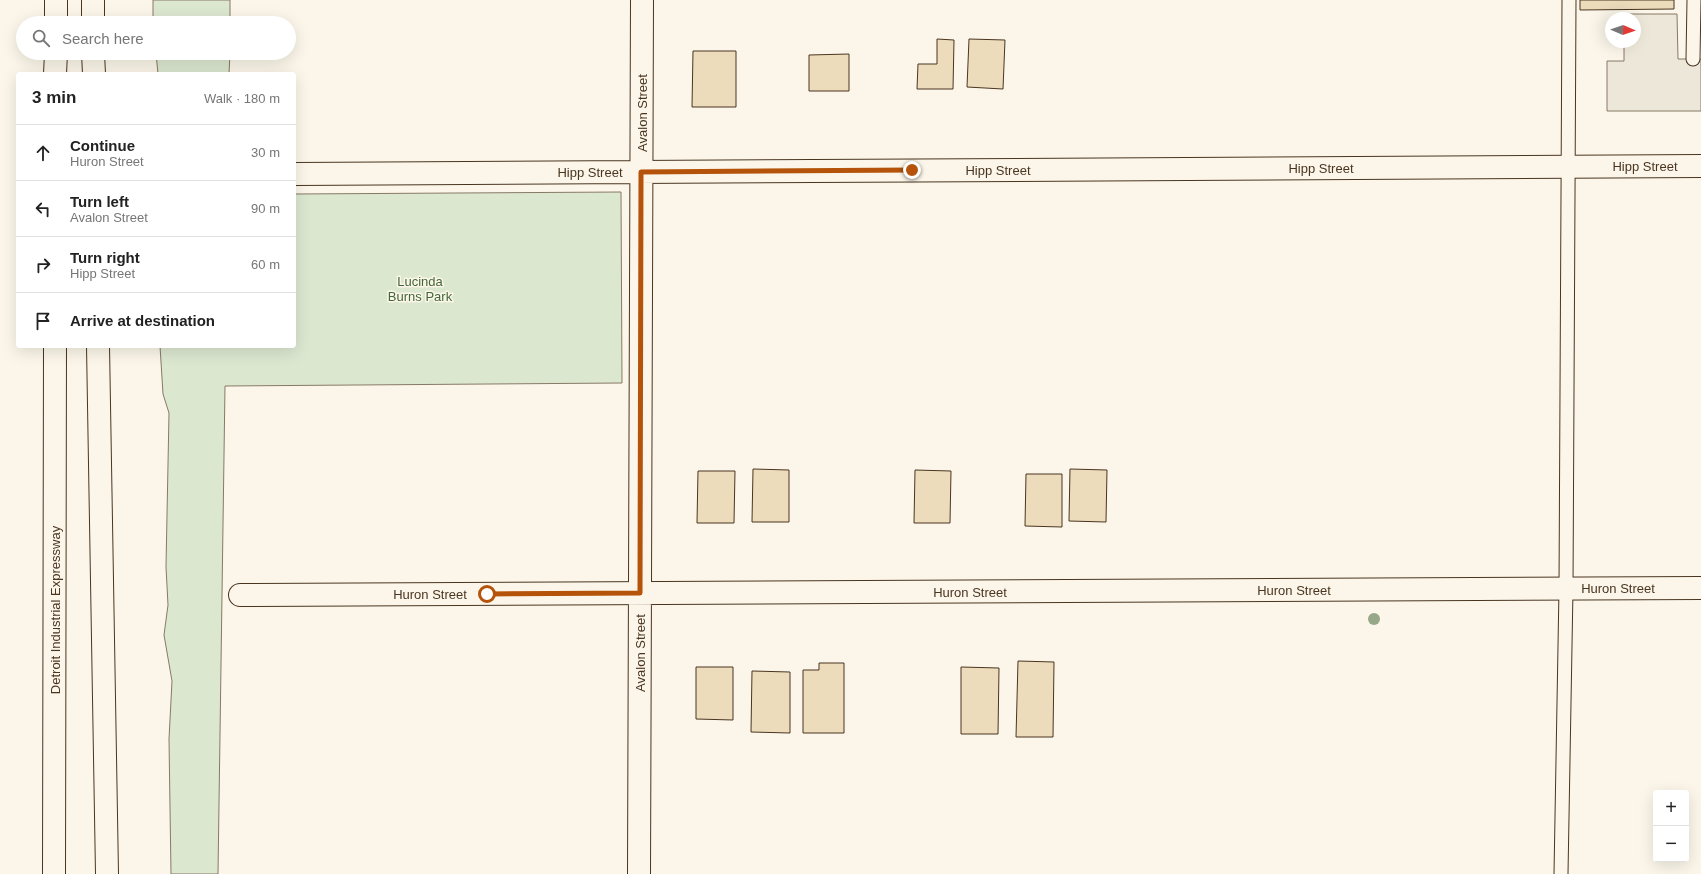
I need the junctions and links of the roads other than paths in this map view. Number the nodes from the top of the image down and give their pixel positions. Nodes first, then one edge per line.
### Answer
1 (56, 0) edge
2 (93, 0) edge
3 (642, 0) edge
4 (1569, 0) edge
5 (1694, 0) edge
6 (56, 16) edge
7 (93, 16) edge
8 (1693, 59) dead end
9 (56, 60) edge
10 (94, 60) edge
11 (56, 72) edge
12 (94, 72) edge
13 (1701, 166) edge
14 (1569, 167) junction
15 (641, 172) junction
16 (296, 174) edge
17 (55, 348) edge
18 (98, 348) edge
19 (1701, 588) edge
20 (1566, 589) junction
21 (640, 593) junction
22 (240, 595) dead end
23 (54, 874) edge
24 (108, 874) edge
25 (640, 874) edge
26 (1561, 874) edge

1 - 6 main road
2 - 7 main road
3 - 15 main road, Avalon Street
4 - 14 lane
5 - 8 lane
9 - 11 main road
10 - 12 main road
13 - 14 main road, Hipp Street
14 - 15 main road, Hipp Street
14 - 20 lane
15 - 16 main road, Hipp Street
15 - 21 main road, Avalon Street
17 - 23 main road, Detroit Industrial Expressway
18 - 24 main road
19 - 20 main road, Huron Street
20 - 21 main road, Huron Street
20 - 26 lane
21 - 22 main road, Huron Street
21 - 25 main road, Avalon Street

